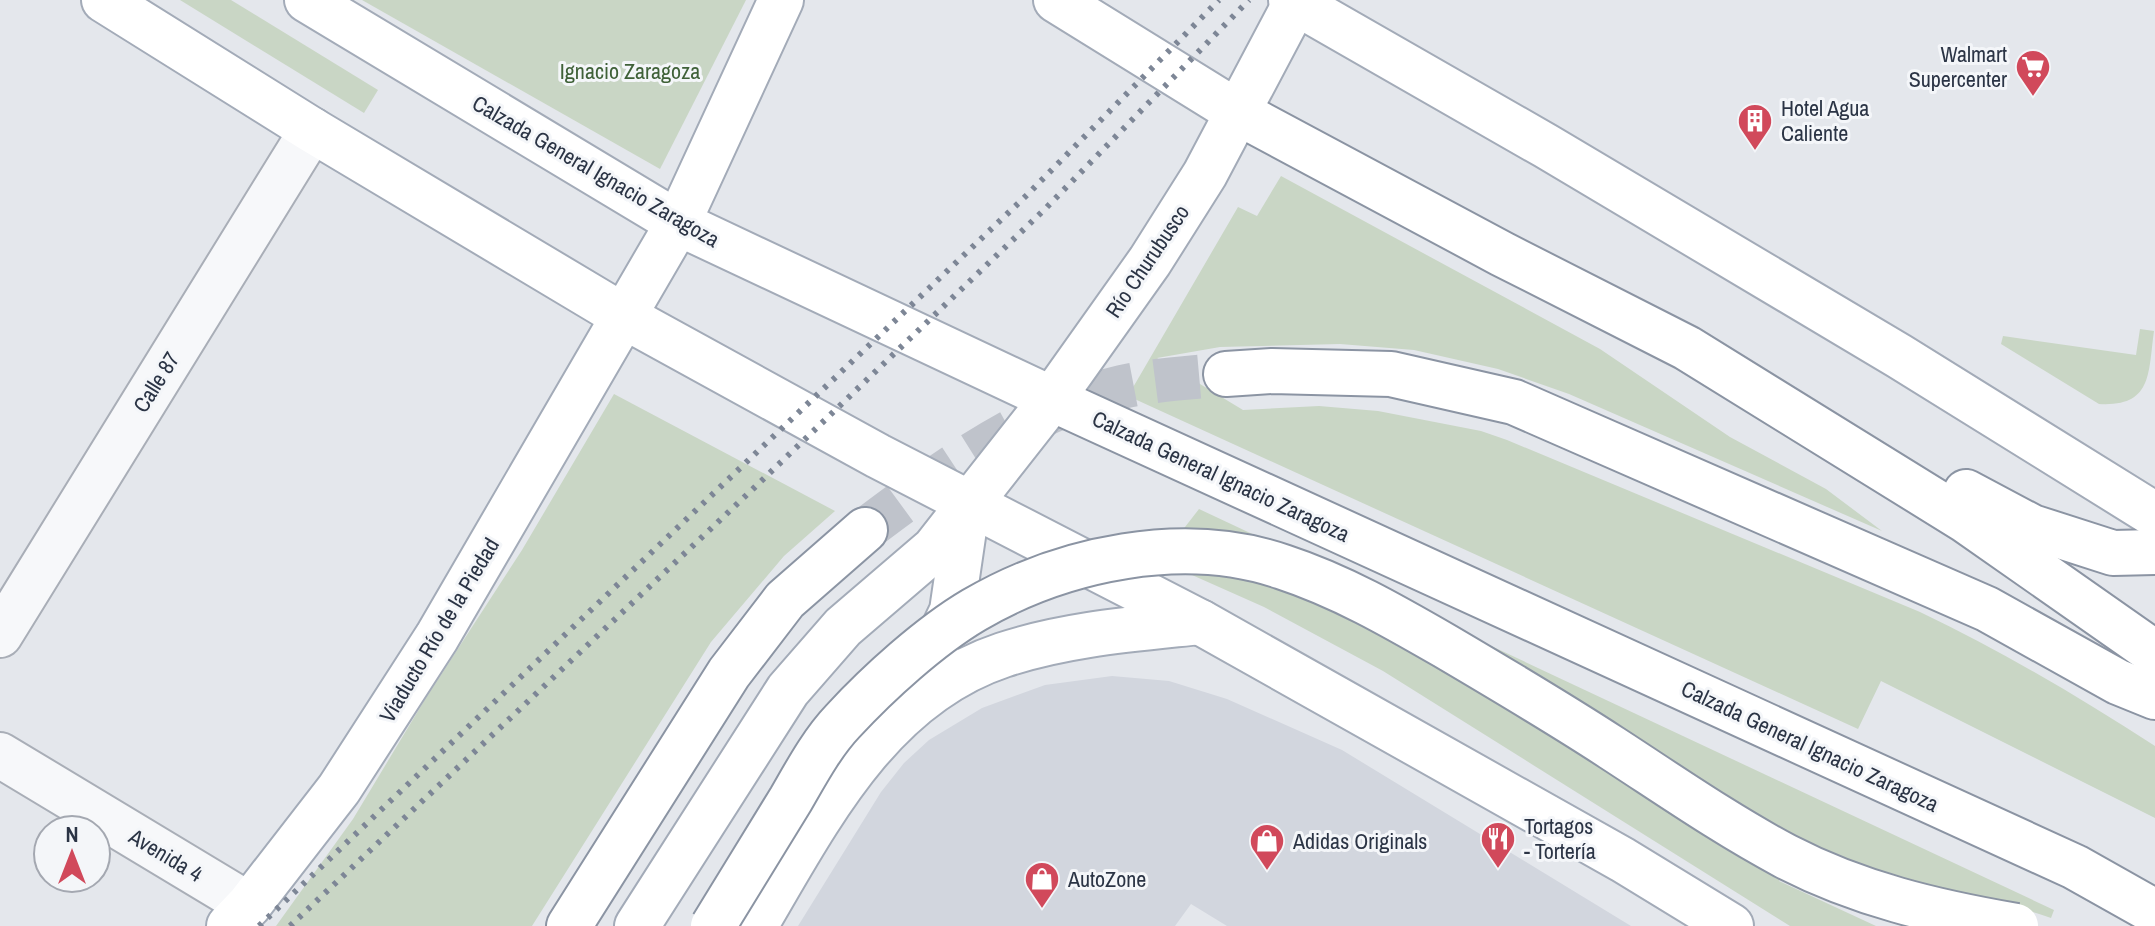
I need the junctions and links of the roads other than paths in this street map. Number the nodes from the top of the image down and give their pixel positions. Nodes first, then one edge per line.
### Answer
1 (104, 0) edge
2 (307, 0) edge
3 (781, 0) edge
4 (1056, 0) edge
5 (1295, 1) edge
6 (1237, 112) junction
7 (312, 130) junction
8 (678, 223) junction
9 (625, 317) junction
10 (1687, 348) junction
11 (1226, 374) tunnel mouth
12 (1052, 399) junction
13 (968, 503) junction
14 (2155, 515) edge
15 (865, 530) tunnel mouth
16 (2155, 552) edge
17 (1200, 622) junction
18 (0, 635) edge
19 (2155, 653) edge
20 (2155, 697) edge
21 (905, 712) junction
22 (0, 755) edge
23 (2155, 912) edge
24 (239, 916) edge
25 (569, 926) edge
26 (637, 926) edge
27 (713, 926) edge
28 (755, 926) edge
29 (1731, 926) edge
30 (2016, 926) edge

1 - 7 main road
2 - 8 main road, Calzada General Ignacio Zaragoza
3 - 8 main road
4 - 6 main road
5 - 6 main road, Río Churubusco
5 - 14 main road
6 - 10 main road
6 - 12 main road, Río Churubusco
7 - 9 main road
7 - 18 street, Calle 87
8 - 9 main road
8 - 12 main road, Calzada General Ignacio Zaragoza
9 - 13 main road
9 - 24 main road, Viaducto Río de la Piedad
10 - 16 main road
10 - 19 main road
11 - 20 main road
12 - 13 main road, Río Churubusco
12 - 23 main road, Calzada General Ignacio Zaragoza
13 - 17 main road
13 - 21 main road
13 - 26 main road
15 - 25 main road
17 - 21 main road
17 - 29 main road
21 - 28 main road
22 - 24 street, Avenida 4
27 - 30 main road, bridge

